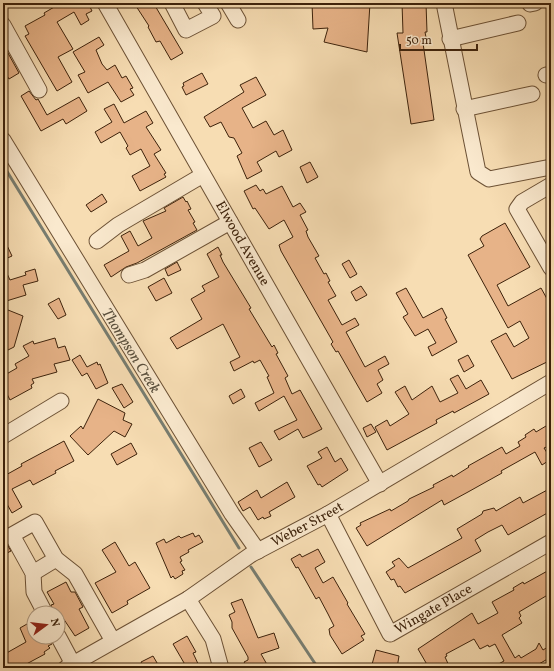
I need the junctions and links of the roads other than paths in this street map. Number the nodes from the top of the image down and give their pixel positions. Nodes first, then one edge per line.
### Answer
1 (105, 3) edge
2 (172, 3) edge
3 (205, 3) edge
4 (228, 3) edge
5 (444, 3) edge
6 (238, 20) dead end
7 (518, 23) dead end
8 (3, 25) edge
9 (450, 39) junction
10 (39, 90) dead end
11 (532, 94) dead end
12 (464, 109) junction
13 (3, 140) edge
14 (551, 167) edge
15 (203, 175) junction
16 (551, 185) edge
17 (230, 222) junction
18 (97, 241) dead end
19 (551, 268) edge
20 (129, 275) dead end
21 (551, 382) edge
22 (61, 401) dead end
23 (3, 436) edge
24 (380, 484) junction
25 (328, 514) junction
26 (551, 542) edge
27 (258, 551) junction
28 (56, 559) junction
29 (33, 573) junction
30 (188, 599) junction
31 (41, 605) edge
32 (113, 641) junction
33 (61, 645) edge
34 (69, 666) edge
35 (221, 668) edge

1 - 15 street, Elwood Avenue
2 - 3 street
4 - 6 street
5 - 9 street
7 - 9 street
8 - 10 street
9 - 12 street
11 - 12 street
12 - 14 street
13 - 27 street
15 - 17 street, Elwood Avenue
15 - 18 street
16 - 19 street
17 - 20 street
17 - 24 street, Elwood Avenue
21 - 24 street, Weber Street
22 - 23 street
24 - 25 street, Weber Street
25 - 26 street, Wingate Place
25 - 27 street, Weber Street
27 - 30 street, Weber Street
28 - 29 street
28 - 29 street
28 - 32 street
29 - 31 street
30 - 32 street, Weber Street
30 - 35 street
32 - 34 street, Weber Street
33 - 34 street

